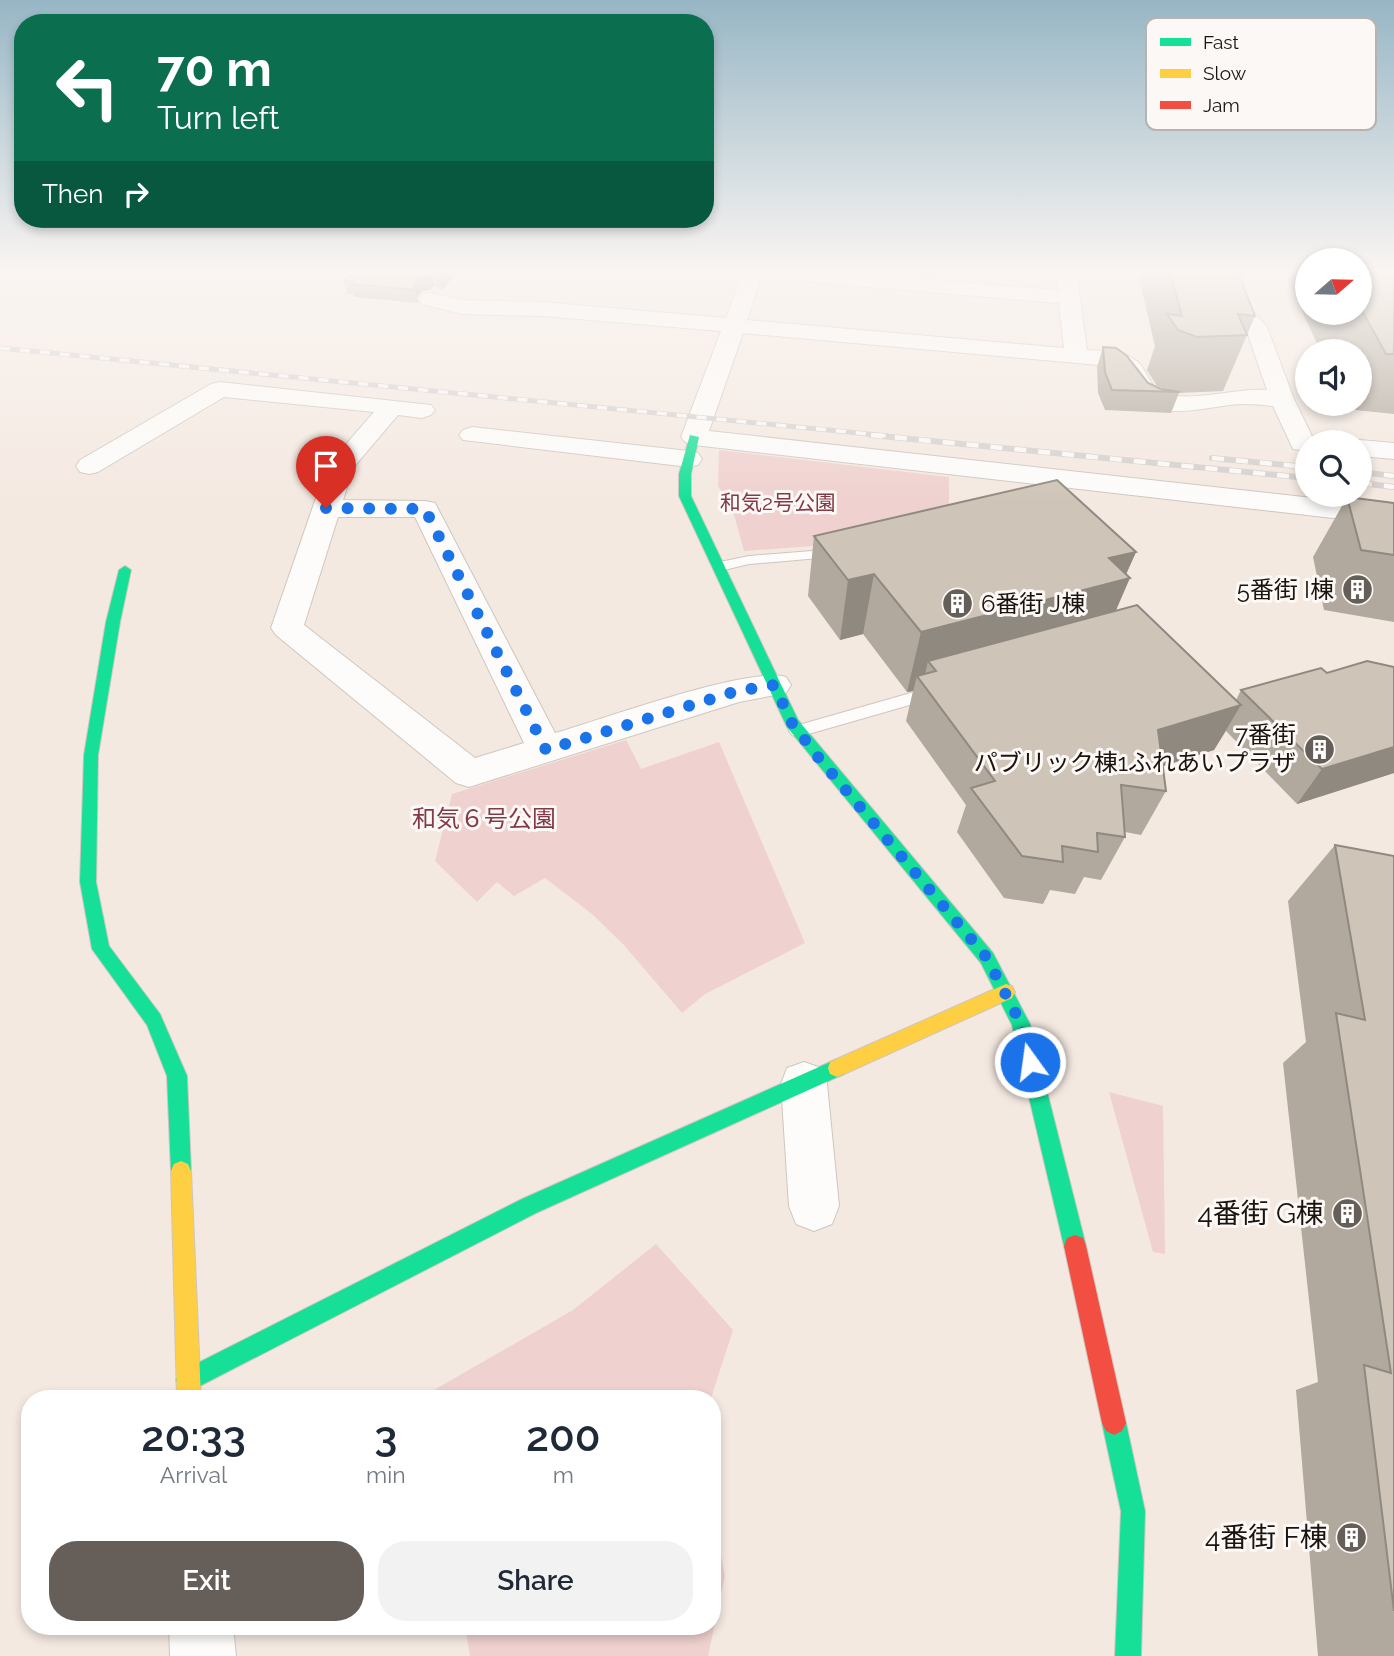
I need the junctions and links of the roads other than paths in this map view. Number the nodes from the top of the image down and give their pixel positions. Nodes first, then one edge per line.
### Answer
1 (726, 347) edge
2 (973, 347) edge
3 (1075, 347) edge
4 (1263, 347) edge
5 (1076, 356) junction
6 (1282, 398) junction
7 (155, 401) dead end
8 (181, 411) junction
9 (1296, 430) edge
10 (472, 435) dead end
11 (503, 438) junction
12 (692, 448) junction
13 (1372, 449) edge
14 (1394, 451) edge
15 (489, 463) dead end
16 (89, 466) dead end
17 (326, 508) junction
18 (1394, 516) edge
19 (857, 552) edge
20 (720, 566) junction
21 (125, 570) dead end
22 (774, 685) junction
23 (949, 689) edge
24 (798, 731) junction
25 (546, 750) junction
26 (1006, 992) junction
27 (804, 1084) junction
28 (814, 1206) dead end
29 (188, 1380) junction
30 (189, 1390) edge
31 (202, 1635) edge
32 (203, 1656) edge
33 (1128, 1656) edge

1 - 12 street
2 - 5 street
3 - 5 street
4 - 6 street
5 - 6 street
6 - 9 street
7 - 8 street
8 - 16 street
8 - 17 street
10 - 11 street
11 - 12 street
11 - 15 street
12 - 18 street
12 - 20 street
13 - 14 street
17 - 25 street
17 - 25 street
19 - 20 lane
20 - 22 street
21 - 29 street
22 - 24 street
22 - 25 street
23 - 24 lane
24 - 26 street
26 - 27 street
26 - 33 street
27 - 28 street
27 - 29 street
29 - 30 street
31 - 32 street

